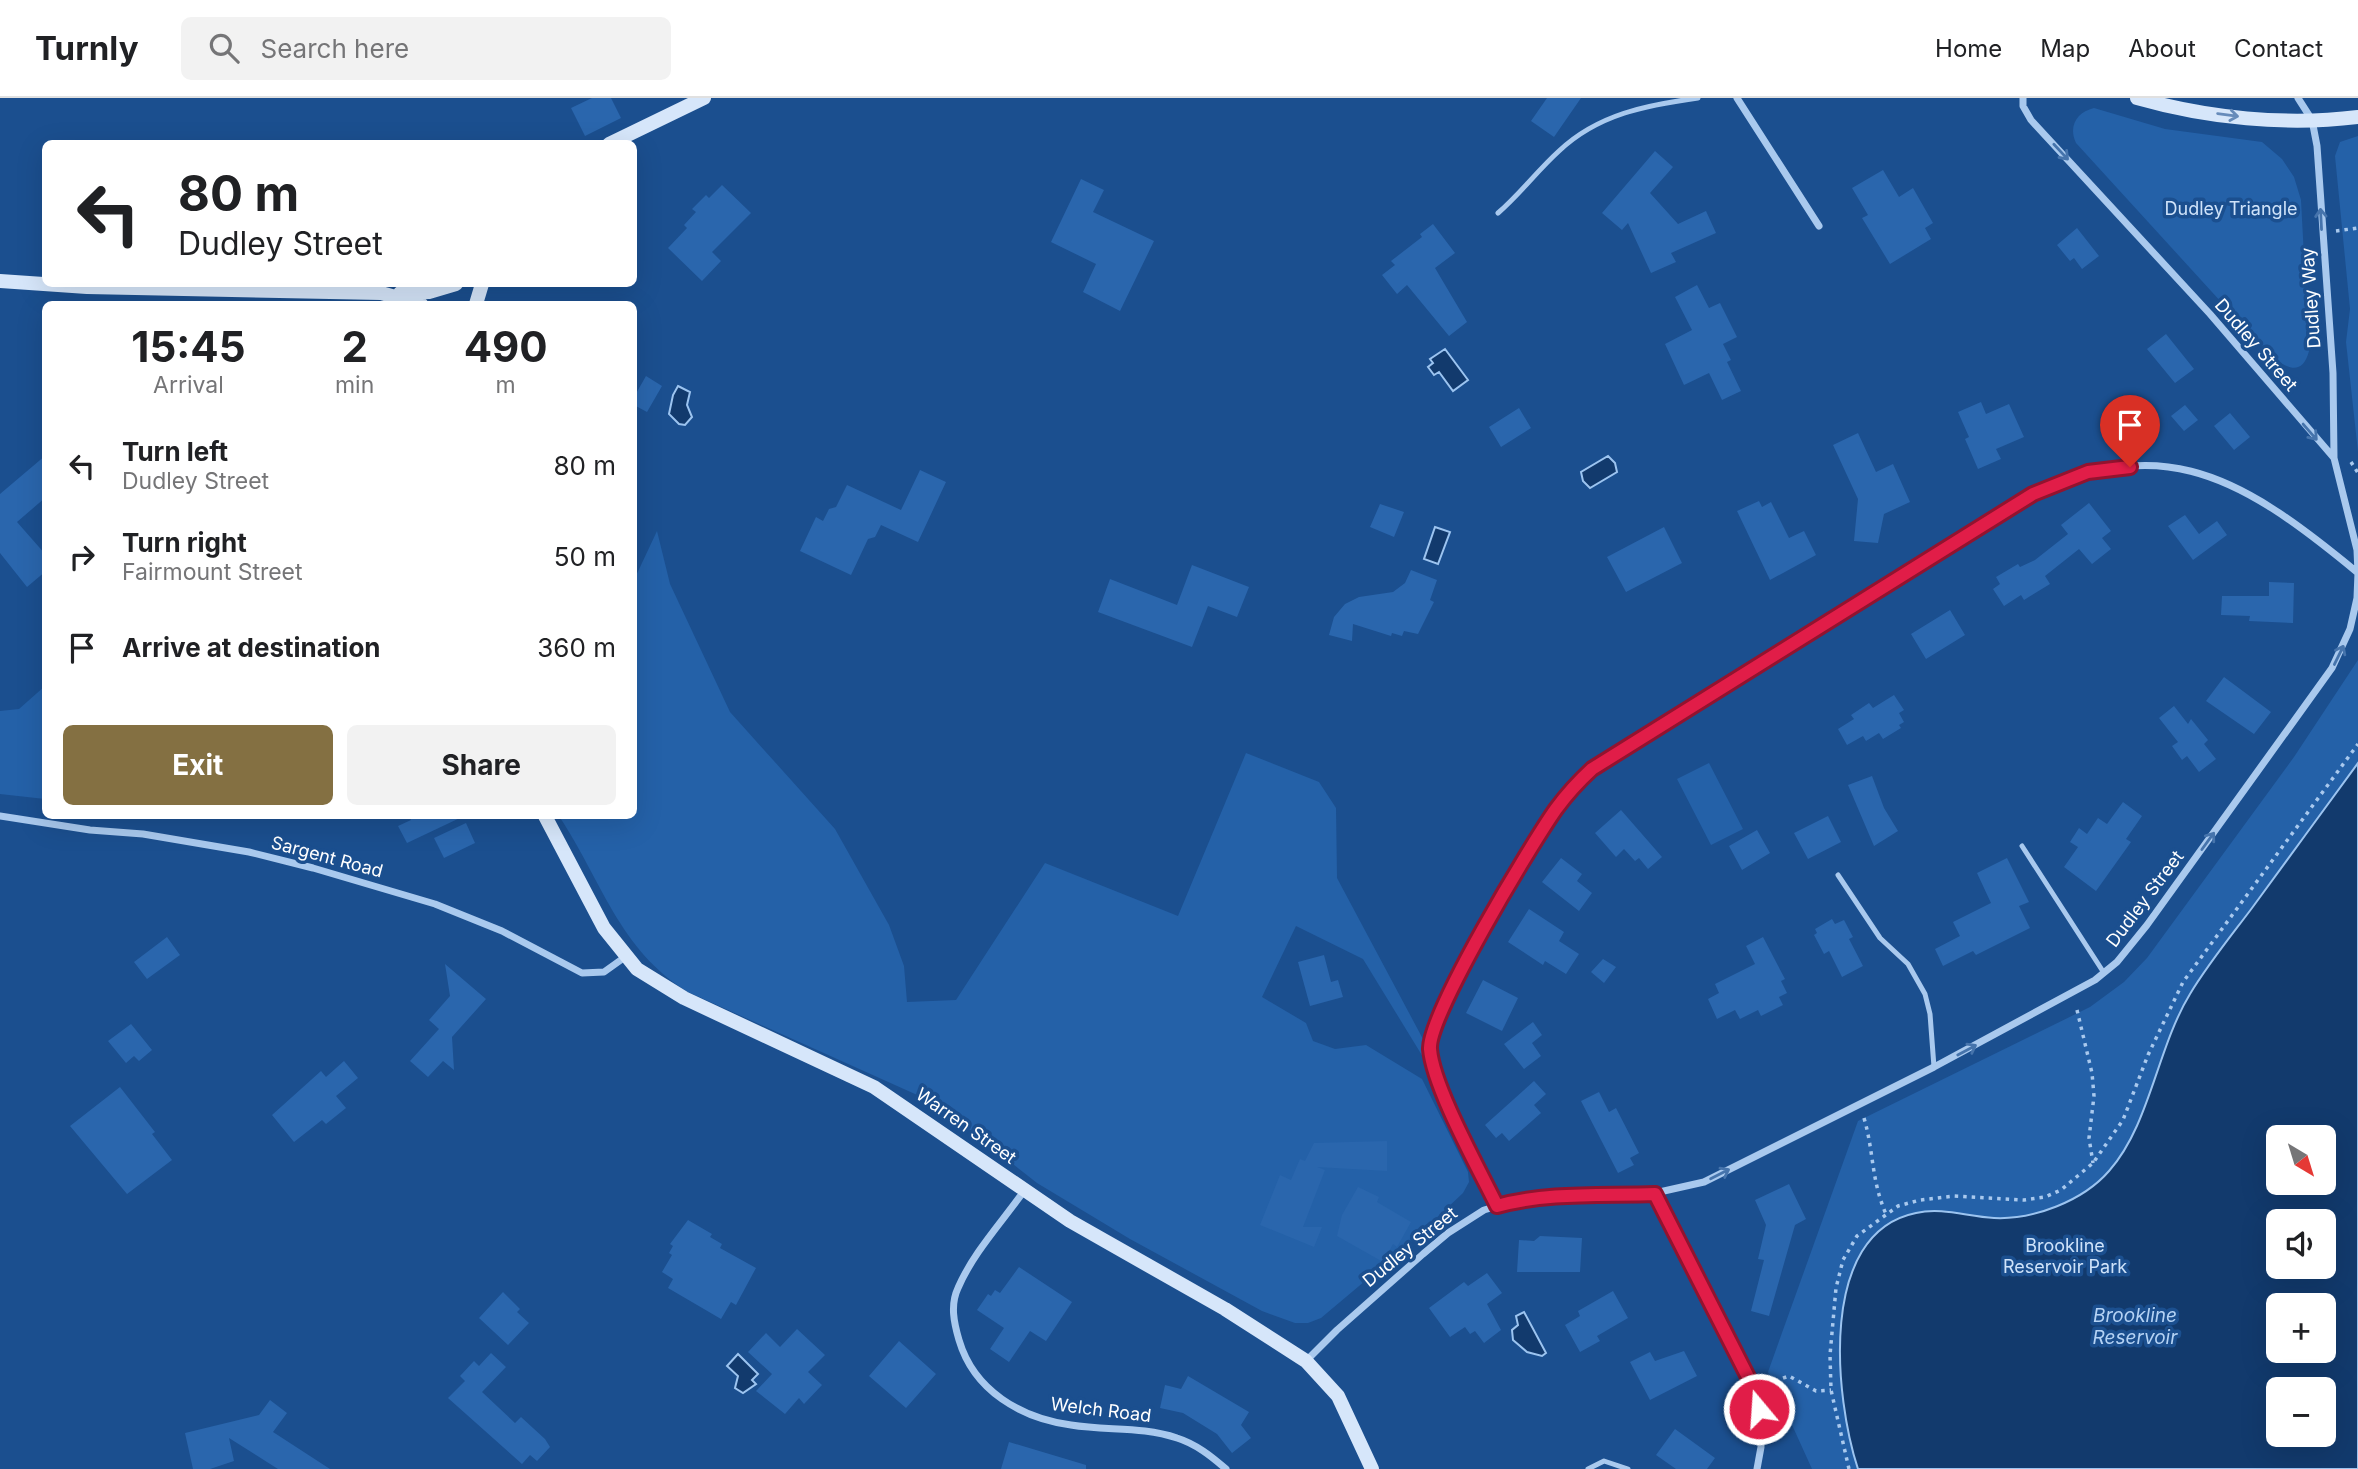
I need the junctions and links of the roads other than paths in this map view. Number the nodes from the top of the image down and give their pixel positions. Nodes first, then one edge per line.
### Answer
1 (704, 98) edge
2 (1699, 98) edge
3 (1737, 98) edge
4 (2023, 98) edge
5 (2137, 98) edge
6 (2298, 98) edge
7 (2358, 117) edge
8 (2312, 120) junction
9 (617, 140) edge
10 (1498, 213) dead end
11 (1819, 226) dead end
12 (0, 281) edge
13 (42, 284) edge
14 (75, 287) edge
15 (446, 287) edge
16 (381, 293) junction
17 (410, 301) edge
18 (2334, 458) junction
19 (2358, 573) edge
20 (0, 816) edge
21 (547, 819) edge
22 (2022, 846) dead end
23 (1838, 875) dead end
24 (625, 957) junction
25 (2104, 973) junction
26 (1934, 1067) junction
27 (1024, 1191) junction
28 (1655, 1194) junction
29 (1497, 1206) junction
30 (1306, 1361) junction
31 (1226, 1469) edge
32 (1371, 1469) edge
33 (1588, 1469) edge
34 (1628, 1469) edge
35 (1758, 1469) edge

1 - 9 street
2 - 10 lane
3 - 11 street
4 -> 18 street, Dudley Street
5 -> 8 street
6 - 8 street, Dudley Way
7 - 8 street
18 -> 8 street, Dudley Way
12 - 13 street
14 - 16 street
15 - 16 street
16 - 17 street
18 - 19 street, Dudley Street
25 -> 19 street, Dudley Street
19 - 29 street
20 - 24 street, Sargent Road
21 - 24 street, Warren Street
22 - 25 lane
23 - 26 lane
24 - 27 street, Warren Street
26 -> 25 street, Dudley Street
28 -> 26 street, Dudley Street
27 - 30 street, Warren Street
27 - 31 street, Welch Road
28 - 29 street, Dudley Street
28 - 35 street
29 - 30 street, Dudley Street
30 - 32 street, Warren Street
33 - 34 lane

